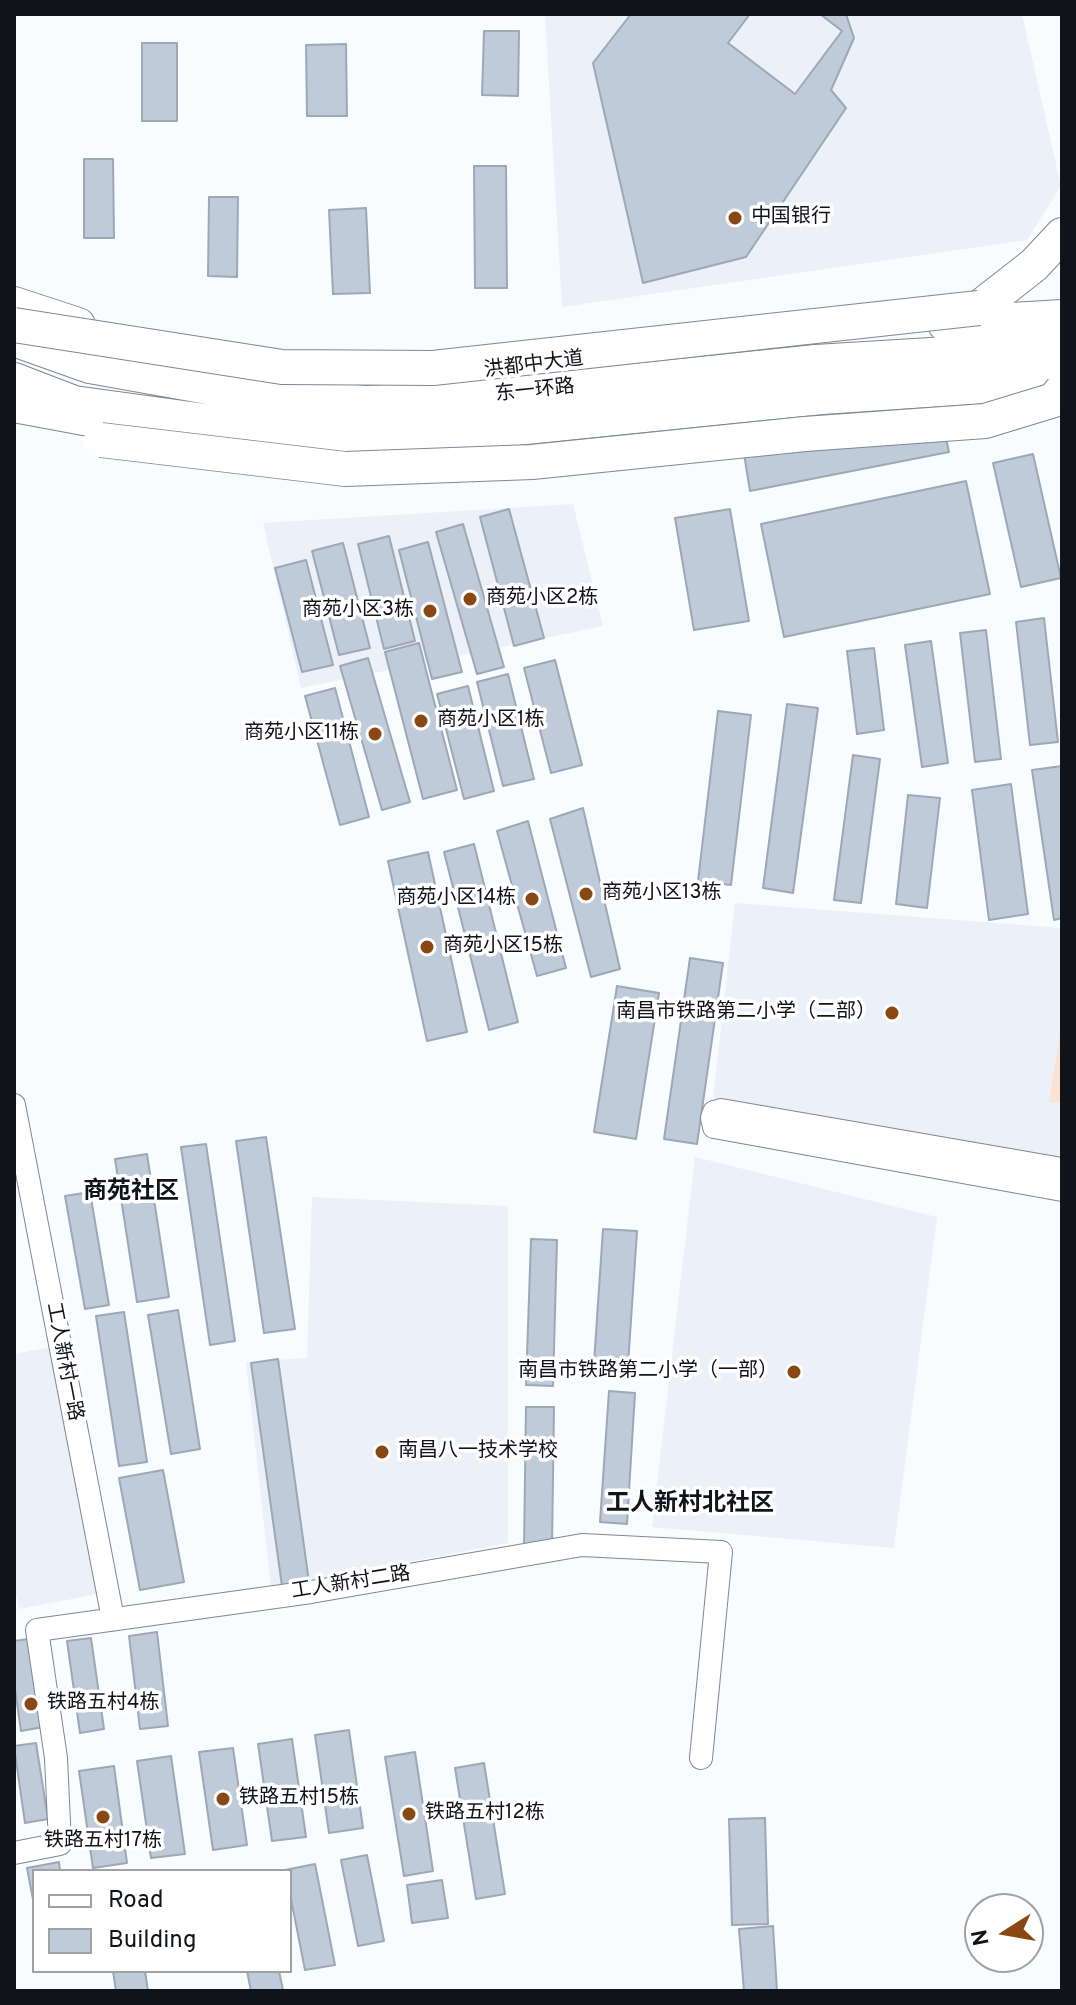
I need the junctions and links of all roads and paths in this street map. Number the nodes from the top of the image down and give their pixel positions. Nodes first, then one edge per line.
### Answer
1 (1062, 235) edge
2 (14, 304) edge
3 (979, 308) junction
4 (1062, 309) edge
5 (1062, 317) edge
6 (14, 325) edge
7 (14, 338) edge
8 (1062, 348) edge
9 (1062, 380) edge
10 (14, 381) edge
11 (1062, 390) edge
12 (14, 405) edge
13 (14, 419) edge
14 (14, 1105) edge
15 (1062, 1169) edge
16 (1062, 1190) edge
17 (113, 1619) junction
18 (701, 1758) dead end
19 (14, 1853) edge

1 - 3 main road
2 - 5 main road, 洪都中大道
3 - 4 main road
3 - 6 main road, bridge
7 - 8 highway, 东一环路
9 - 10 highway, 东一环路
11 - 12 main road
11 - 13 main road, bridge
14 - 17 street, 工人新村一路
15 - 16 street
17 - 18 street, 工人新村二路
17 - 19 street, 工人新村二路

